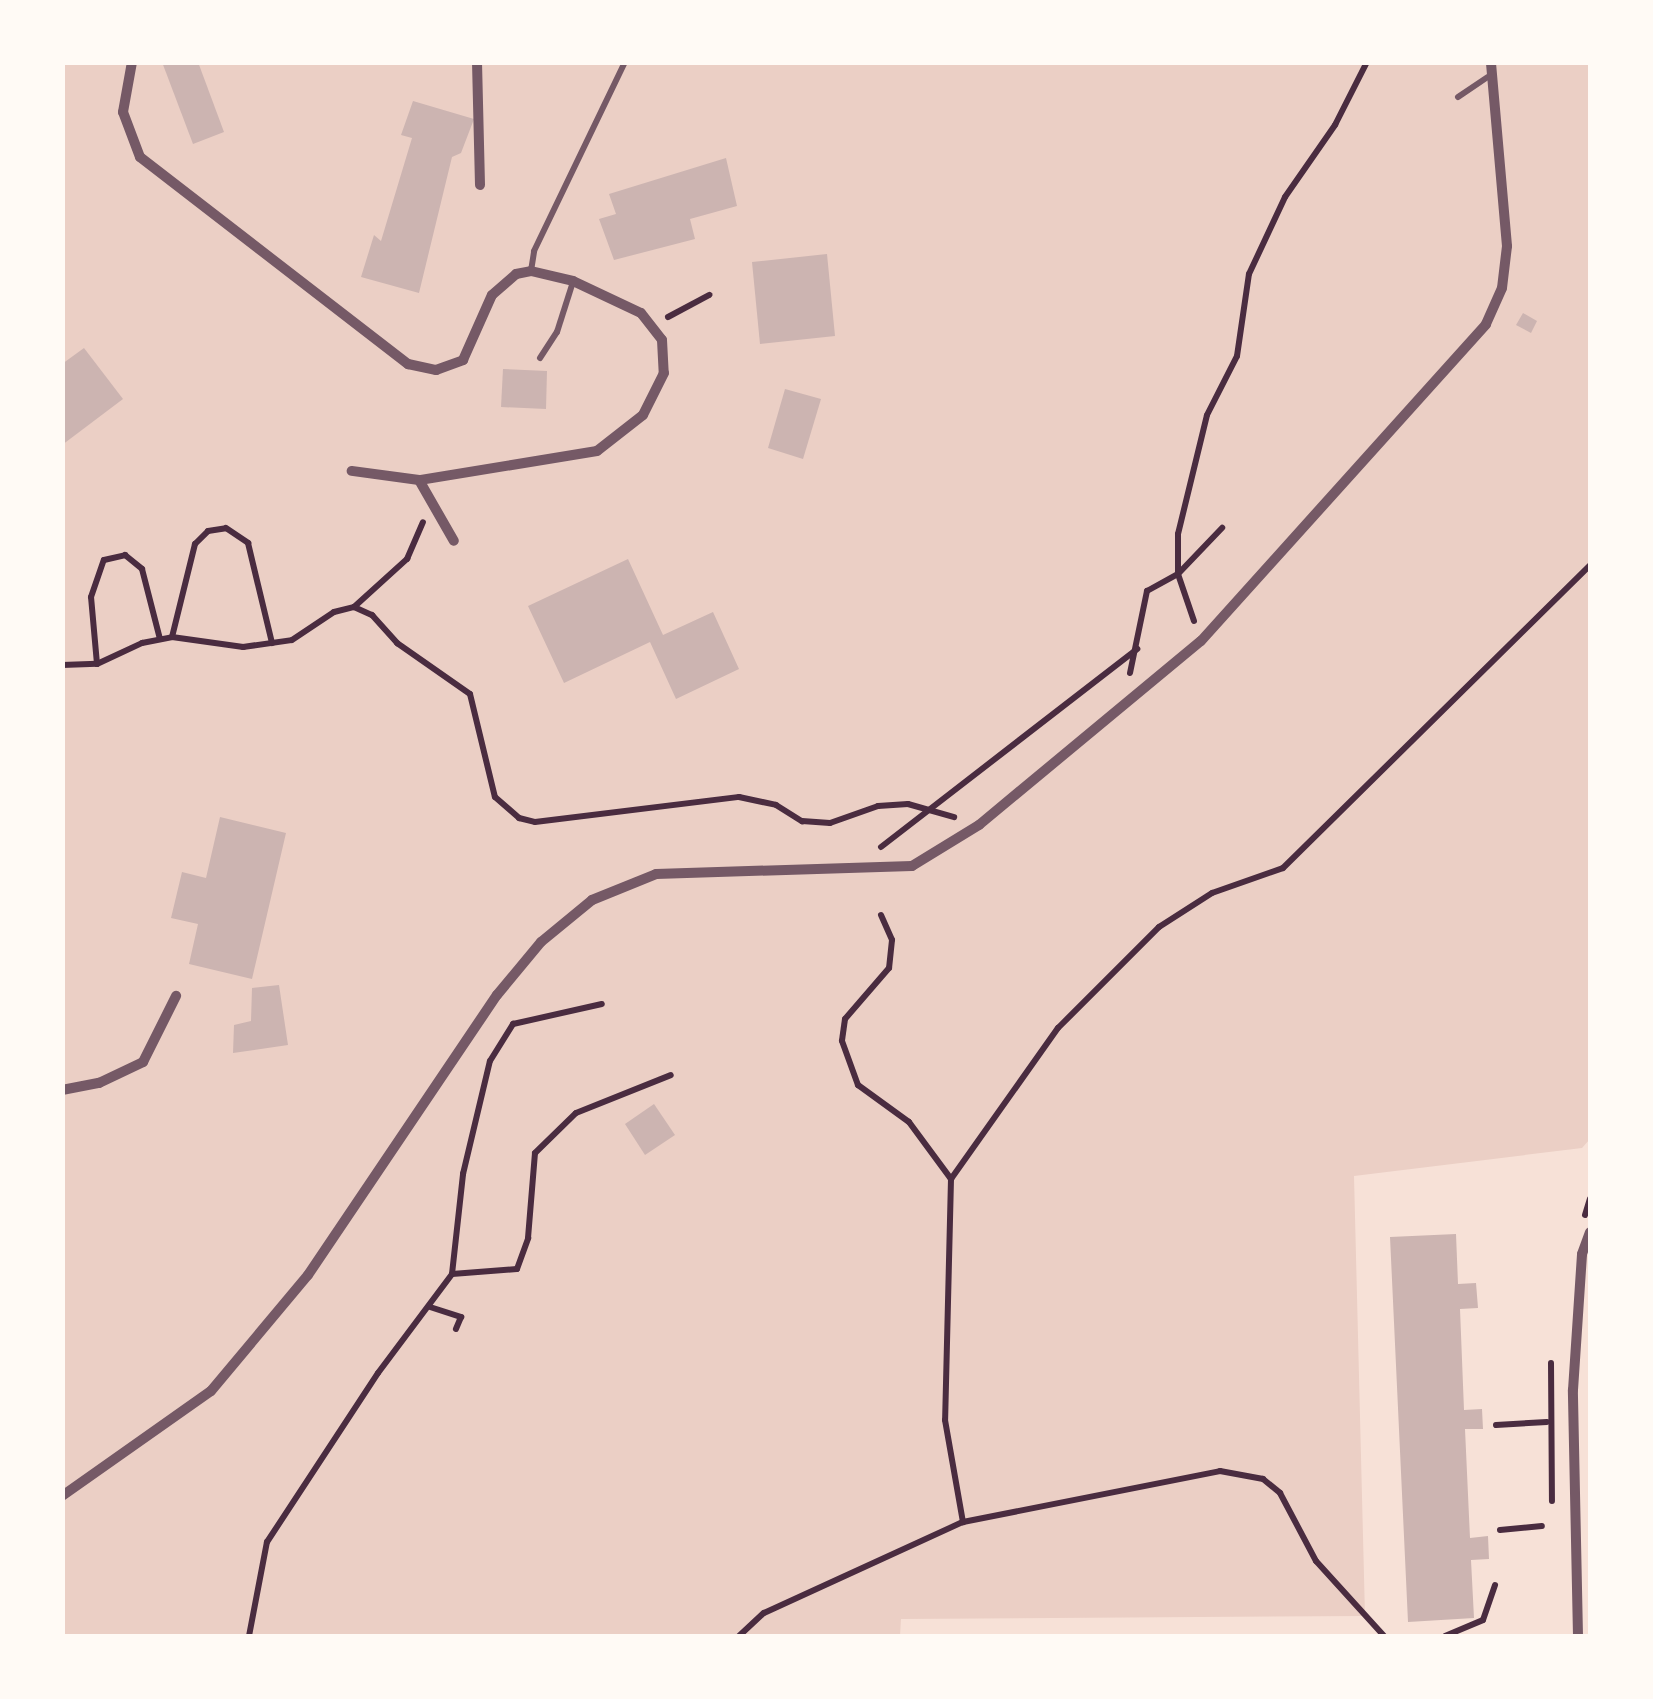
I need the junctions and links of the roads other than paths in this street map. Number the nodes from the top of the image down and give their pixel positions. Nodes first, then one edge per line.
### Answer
1 (132, 62) edge
2 (477, 62) edge
3 (624, 62) edge
4 (1491, 62) edge
5 (1488, 76) junction
6 (1458, 97) dead end
7 (480, 185) dead end
8 (532, 271) junction
9 (573, 281) junction
10 (540, 358) dead end
11 (352, 471) dead end
12 (419, 480) junction
13 (454, 541) dead end
14 (176, 996) dead end
15 (62, 1090) edge
16 (1590, 1232) edge
17 (62, 1496) edge
18 (1578, 1636) edge

1 - 8 street
2 - 7 street
3 - 8 lane
4 - 5 street
5 - 6 lane
5 - 17 street
8 - 9 street
9 - 10 lane
9 - 12 street
11 - 12 street
12 - 13 street
14 - 15 street
16 - 18 street

